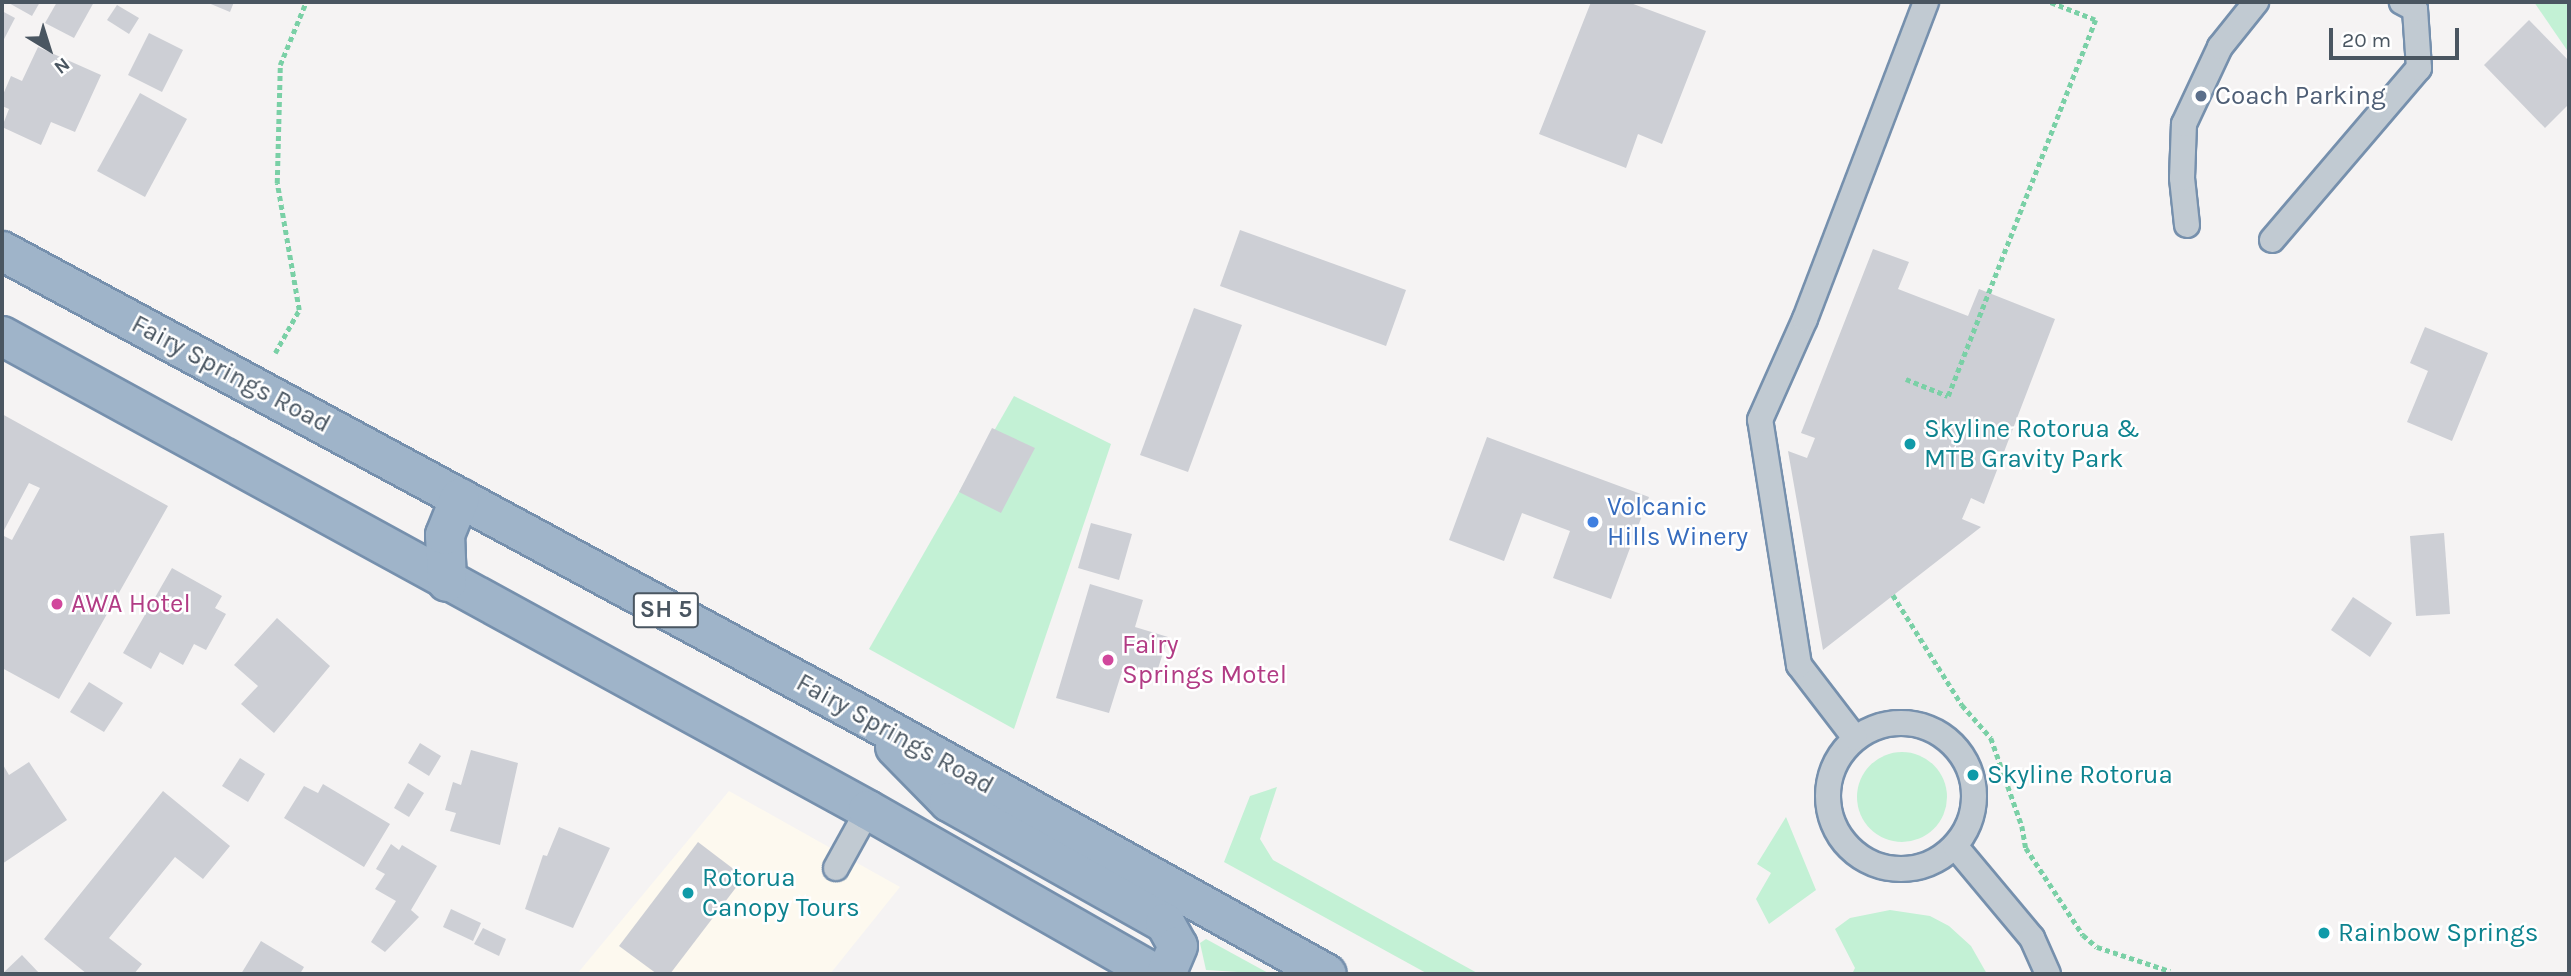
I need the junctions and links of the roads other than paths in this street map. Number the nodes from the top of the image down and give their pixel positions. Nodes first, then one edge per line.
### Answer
1 (1926, 2) edge
2 (2256, 2) edge
3 (2413, 4) edge
4 (2187, 225) dead end
5 (2272, 240) dead end
6 (2, 251) edge
7 (2, 336) edge
8 (460, 498) junction
9 (446, 582) junction
10 (867, 718) junction
11 (1855, 738) junction
12 (868, 810) junction
13 (1955, 846) junction
14 (836, 869) dead end
15 (1156, 974) edge
16 (1166, 974) edge
17 (1327, 974) edge
18 (2048, 974) edge

1 - 11 lane
2 - 4 lane
3 - 5 lane
6 - 8 highway, Fairy Springs Road / SH 5
7 - 9 highway
8 - 9 highway
8 - 10 highway, Fairy Springs Road / SH 5
9 - 12 highway
10 - 16 highway
10 - 17 highway, Fairy Springs Road / SH 5
11 - 13 lane
11 - 13 lane
12 - 14 lane
12 - 15 highway
13 - 18 lane

